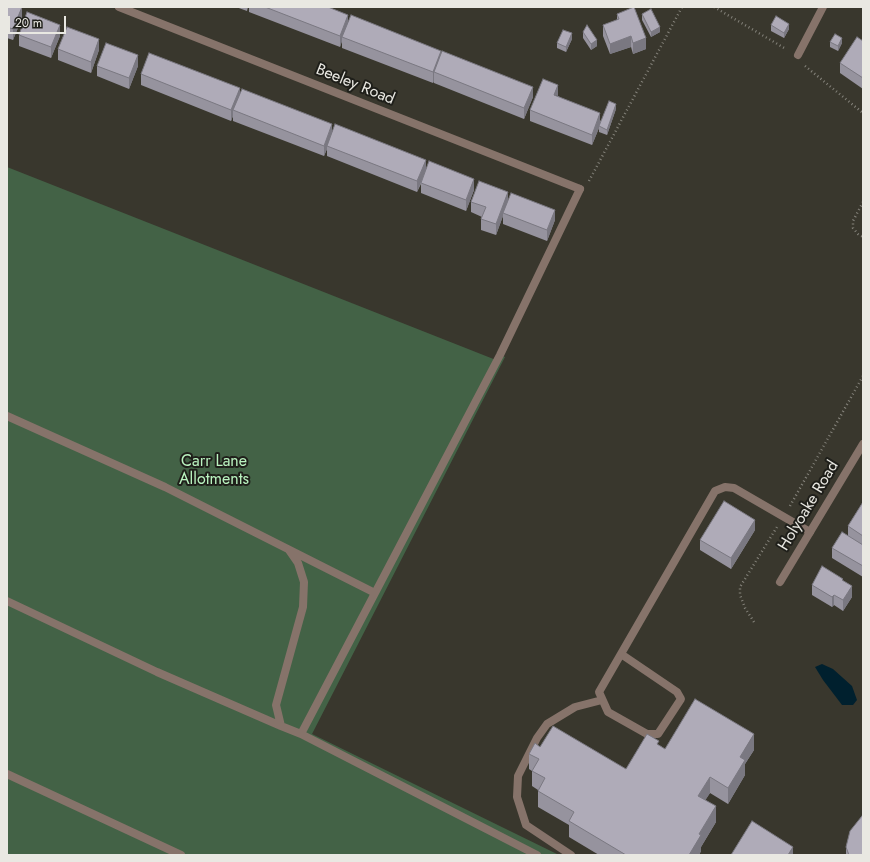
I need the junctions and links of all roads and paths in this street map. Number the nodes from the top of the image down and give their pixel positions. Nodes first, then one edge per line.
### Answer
1 (119, 7) edge
2 (682, 7) edge
3 (714, 7) edge
4 (823, 7) edge
5 (799, 54) junction
6 (863, 113) edge
7 (580, 189) junction
8 (863, 202) edge
9 (863, 238) edge
10 (863, 376) edge
11 (7, 416) edge
12 (863, 444) edge
13 (784, 517) junction
14 (810, 532) junction
15 (289, 550) junction
16 (780, 582) dead end
17 (375, 593) junction
18 (7, 601) edge
19 (754, 622) dead end
20 (621, 654) junction
21 (602, 700) junction
22 (281, 726) junction
23 (301, 734) junction
24 (7, 774) edge
25 (181, 855) edge
26 (537, 855) edge
27 (571, 855) edge

1 - 7 street, Beeley Road
2 - 7 path
3 - 5 path
4 - 5 street
5 - 6 path
7 - 17 street
8 - 9 path
10 - 13 path
11 - 15 street
12 - 14 street, Holyoake Road
13 - 14 street
13 - 19 path
13 - 20 street
14 - 16 street, Holyoake Road
15 - 17 street
15 - 22 street
17 - 23 street
18 - 22 street
20 - 21 street
20 - 21 street
21 - 27 street
22 - 23 street
23 - 26 street
24 - 25 street

